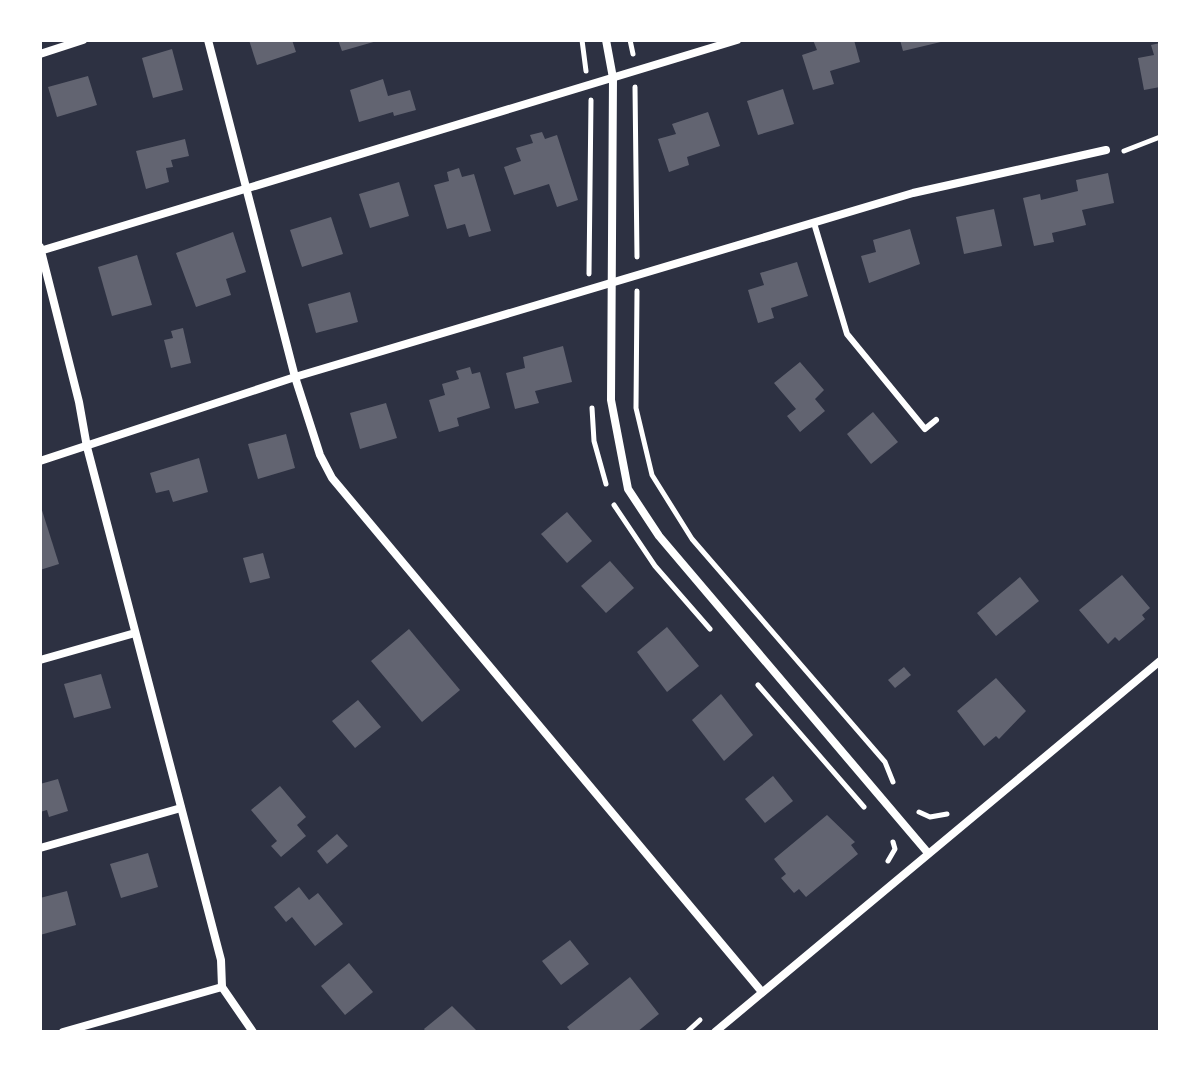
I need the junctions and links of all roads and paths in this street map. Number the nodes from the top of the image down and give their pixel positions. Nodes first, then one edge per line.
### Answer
1 (83, 40) edge
2 (208, 40) edge
3 (582, 40) edge
4 (606, 40) edge
5 (630, 40) edge
6 (737, 40) edge
7 (40, 54) edge
8 (634, 71) junction
9 (613, 78) junction
10 (589, 85) junction
11 (1160, 137) edge
12 (1106, 150) joint
13 (246, 190) junction
14 (814, 223) junction
15 (40, 250) edge
16 (637, 278) junction
17 (611, 286) junction
18 (589, 292) junction
19 (295, 377) junction
20 (592, 404) dead end
21 (936, 420) dead end
22 (87, 447) junction
23 (40, 461) edge
24 (135, 633) junction
25 (715, 635) dead end
26 (40, 660) edge
27 (1160, 661) edge
28 (756, 683) dead end
29 (894, 784) dead end
30 (181, 808) junction
31 (868, 810) dead end
32 (40, 848) edge
33 (928, 853) junction
34 (222, 987) junction
35 (762, 992) junction
36 (63, 1032) edge
37 (253, 1032) edge
38 (715, 1032) edge

1 - 7 street
2 - 13 street
3 - 10 path
4 - 9 street
5 - 8 path
6 - 8 street
8 - 9 street
8 - 16 path
9 - 10 street
9 - 17 street
10 - 13 street
10 - 18 path
11 - 12 path
12 - 14 street
13 - 15 street
13 - 19 street
14 - 16 street
14 - 21 lane
15 - 22 street
16 - 17 street
16 - 29 path
17 - 18 street
17 - 33 street
18 - 19 street
19 - 22 street
19 - 35 street
20 - 25 path
22 - 23 street
22 - 24 street
24 - 26 street
24 - 30 street
27 - 33 street
28 - 31 path
30 - 32 street
30 - 34 street
33 - 35 street
34 - 36 street
34 - 37 street
35 - 38 street

